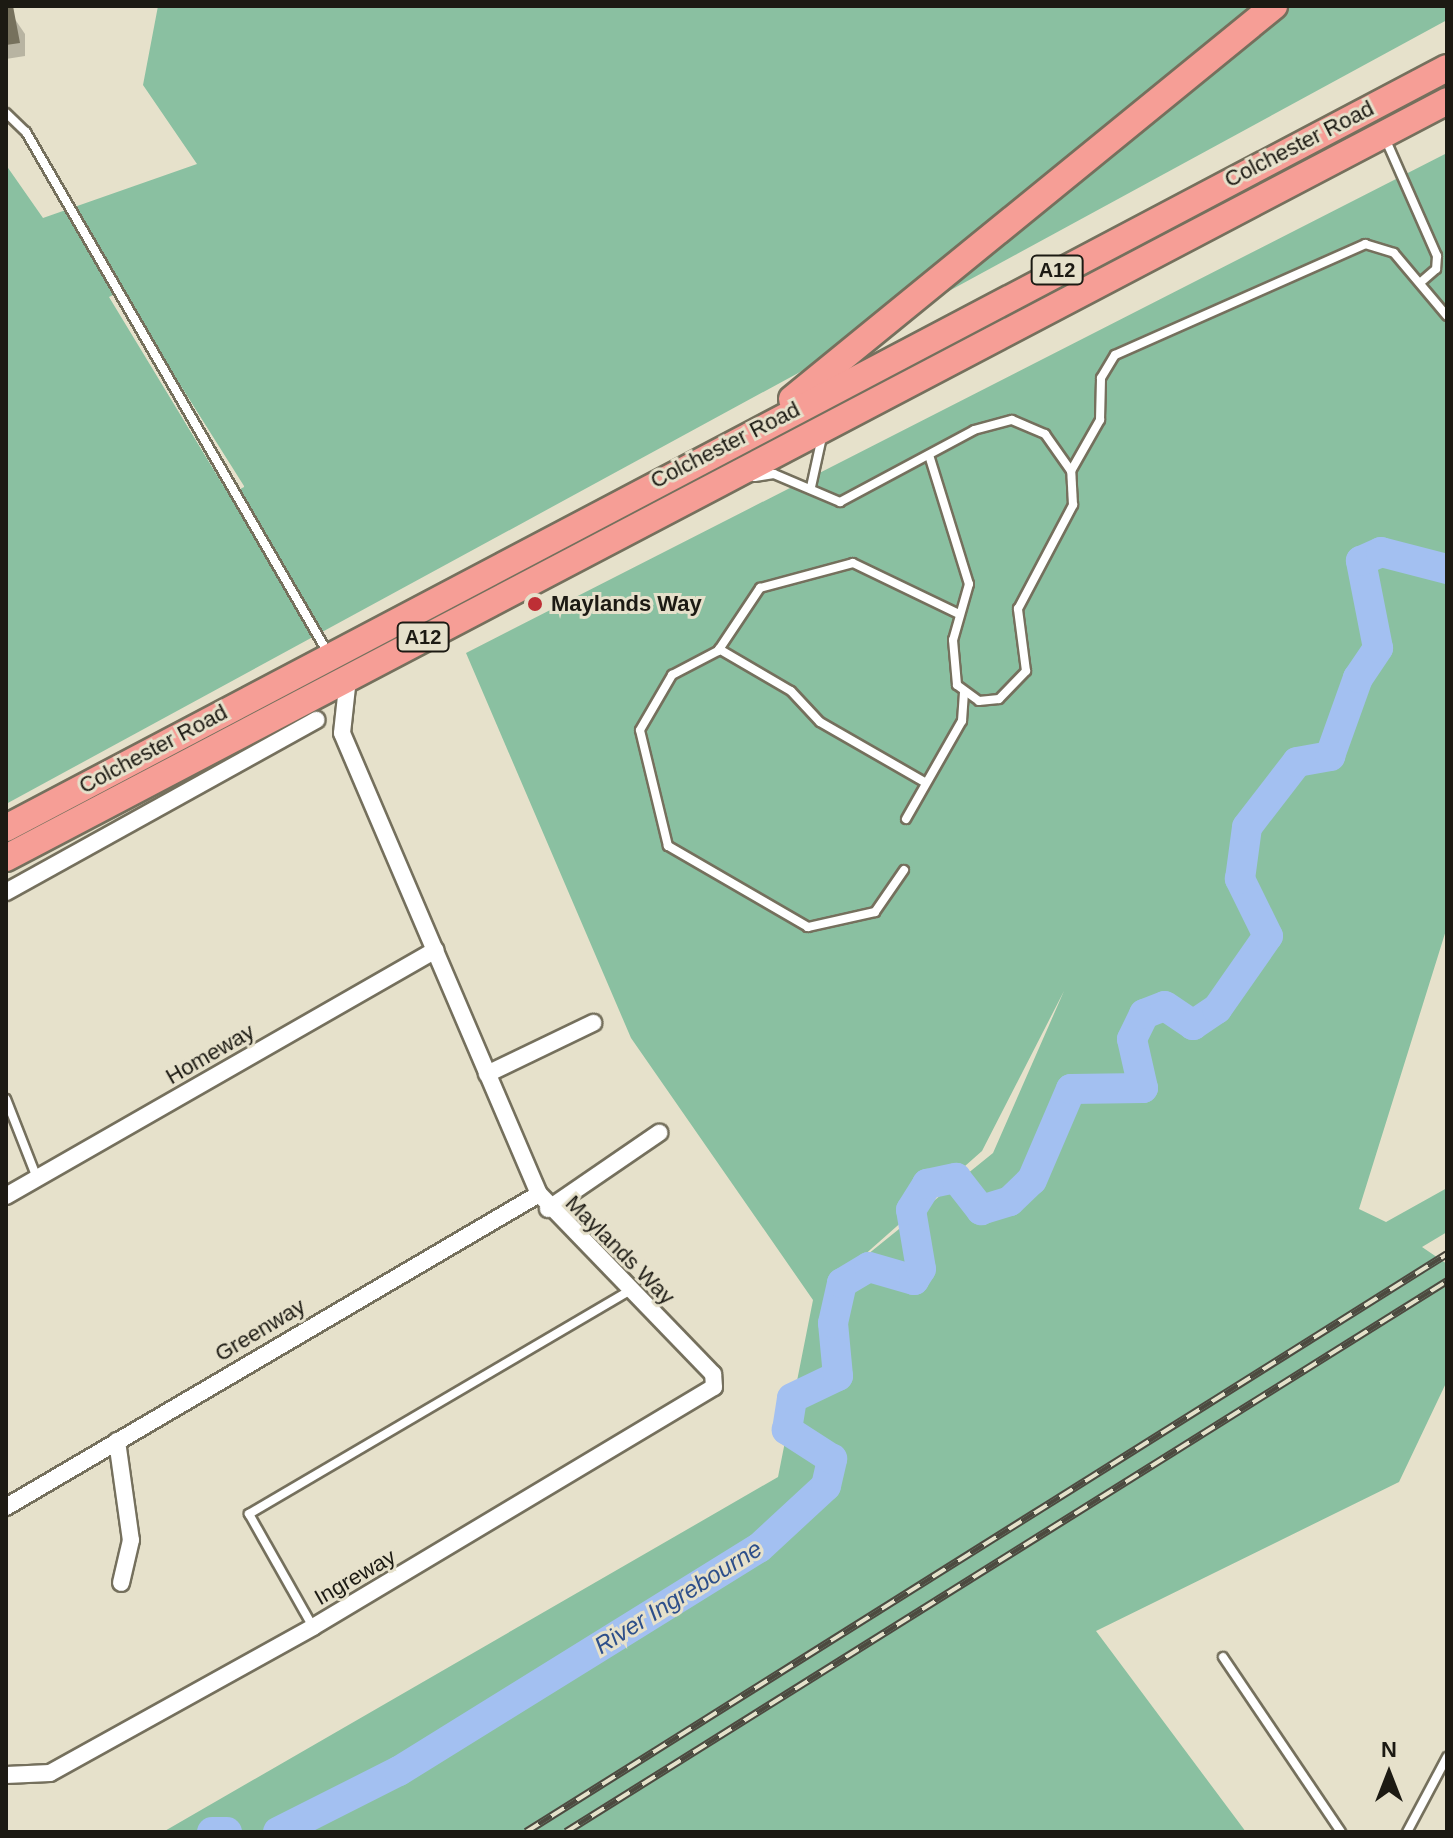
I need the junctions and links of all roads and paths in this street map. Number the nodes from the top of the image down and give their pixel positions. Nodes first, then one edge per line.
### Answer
1 (1274, 6) edge
2 (1447, 68) edge
3 (1447, 101) edge
4 (6, 113) edge
5 (1383, 134) junction
6 (1436, 269) junction
7 (1447, 272) edge
8 (1420, 283) junction
9 (1447, 316) edge
10 (763, 425) junction
11 (826, 425) junction
12 (929, 455) junction
13 (1071, 471) junction
14 (811, 487) junction
15 (640, 525) junction
16 (957, 613) junction
17 (719, 649) junction
18 (329, 654) junction
19 (345, 684) junction
20 (964, 693) junction
21 (270, 718) junction
22 (318, 721) junction
23 (342, 733) junction
24 (926, 783) junction
25 (906, 819) dead end
26 (6, 828) edge
27 (6, 858) edge
28 (904, 870) dead end
29 (6, 892) edge
30 (436, 950) junction
31 (593, 1023) dead end
32 (487, 1074) junction
33 (6, 1099) edge
34 (659, 1133) dead end
35 (37, 1178) junction
36 (539, 1194) junction
37 (6, 1196) edge
38 (548, 1209) junction
39 (629, 1291) junction
40 (714, 1387) joint
41 (117, 1441) junction
42 (6, 1507) edge
43 (121, 1583) dead end
44 (313, 1627) junction
45 (1223, 1657) dead end
46 (1447, 1757) edge
47 (6, 1775) edge
48 (1341, 1832) edge
49 (1407, 1832) edge

1 - 10 highway, A12
2 - 10 highway, Colchester Road / A12
3 - 5 highway, Colchester Road / A12
4 - 18 lane
5 - 6 lane
5 - 11 highway, Colchester Road / A12
6 - 7 lane
6 - 8 lane
8 - 9 lane
8 - 13 lane
10 - 18 highway, Colchester Road / A12
11 - 14 lane
11 - 15 highway, Colchester Road / A12
12 - 13 lane
12 - 14 lane
12 - 16 lane
13 - 20 lane
14 - 15 lane
15 - 19 highway, Colchester Road / A12
16 - 17 lane
16 - 20 lane
17 - 24 lane
17 - 28 lane
18 - 26 highway, Colchester Road / A12
19 - 21 highway, Colchester Road / A12
19 - 22 street, Colchester Road
19 - 23 street, Maylands Way
20 - 24 lane
21 - 22 street
21 - 27 highway, Colchester Road / A12
22 - 23 street
22 - 29 street, Colchester Road
23 - 30 street, Maylands Way
24 - 25 lane
30 - 32 street, Maylands Way
30 - 35 street, Homeway
31 - 32 street
32 - 36 street, Maylands Way
33 - 35 lane
34 - 38 street
35 - 37 street, Homeway
36 - 38 street, Maylands Way
36 - 41 street, Greenway
38 - 39 street, Maylands Way
39 - 40 street, Maylands Way
39 - 44 lane
40 - 44 street, Ingreway
41 - 42 street, Greenway
41 - 43 street
44 - 47 street, Ingreway
45 - 48 lane
46 - 49 lane

